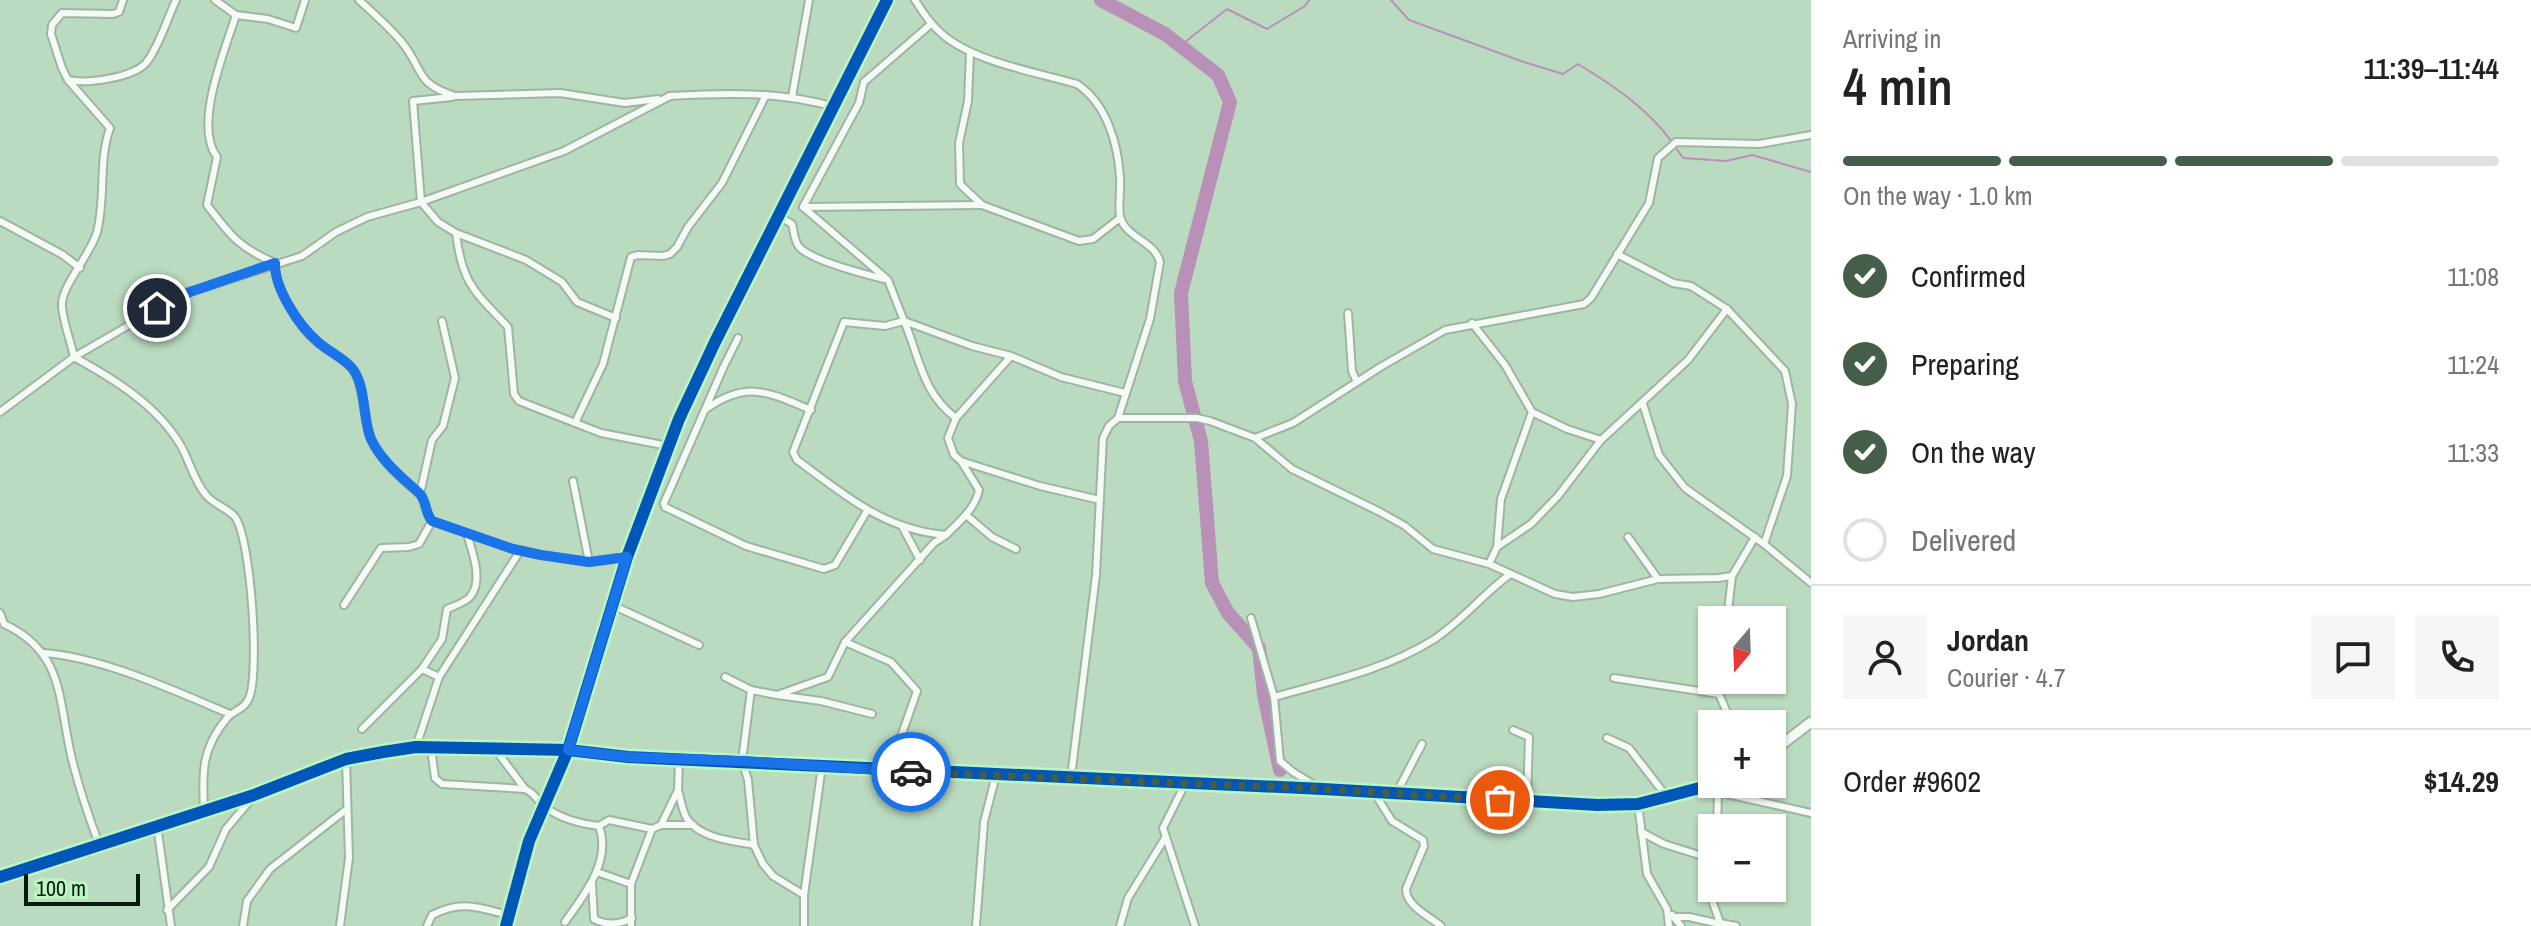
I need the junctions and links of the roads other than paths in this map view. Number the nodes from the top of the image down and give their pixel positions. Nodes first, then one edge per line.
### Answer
1 (123, 0) edge
2 (176, 0) edge
3 (215, 0) edge
4 (305, 0) edge
5 (359, 0) edge
6 (809, 0) edge
7 (887, 0) edge
8 (915, 0) edge
9 (236, 15) junction
10 (931, 24) junction
11 (970, 52) junction
12 (68, 80) junction
13 (766, 95) junction
14 (455, 96) junction
15 (670, 96) junction
16 (792, 97) junction
17 (834, 107) junction
18 (1811, 135) edge
19 (421, 202) junction
20 (982, 205) junction
21 (803, 207) junction
22 (780, 217) junction
23 (1120, 218) junction
24 (0, 221) edge
25 (456, 233) junction
26 (1617, 254) junction
27 (275, 263) junction
28 (80, 268) junction
29 (888, 280) junction
30 (1727, 309) junction
31 (1348, 313) dead end
32 (616, 318) junction
33 (442, 321) dead end
34 (904, 321) junction
35 (1472, 323) junction
36 (738, 338) dead end
37 (1011, 356) junction
38 (74, 357) junction
39 (1357, 382) junction
40 (1125, 393) junction
41 (1643, 404) junction
42 (705, 410) junction
43 (811, 410) junction
44 (0, 412) edge
45 (1532, 412) junction
46 (956, 418) junction
47 (1118, 418) junction
48 (575, 423) junction
49 (1255, 438) junction
50 (1601, 440) junction
51 (670, 443) junction
52 (689, 447) junction
53 (961, 461) junction
54 (573, 481) dead end
55 (420, 494) junction
56 (1100, 500) junction
57 (867, 511) junction
58 (966, 515) junction
59 (432, 521) junction
60 (902, 526) junction
61 (467, 534) junction
62 (946, 535) junction
63 (1628, 537) dead end
64 (1755, 537) junction
65 (1764, 544) junction
66 (1497, 547) junction
67 (1016, 549) dead end
68 (520, 551) junction
69 (627, 557) junction
70 (920, 560) junction
71 (589, 562) junction
72 (1489, 564) junction
73 (1509, 575) junction
74 (1732, 576) junction
75 (1658, 579) junction
76 (1811, 583) edge
77 (344, 605) dead end
78 (612, 605) junction
79 (1729, 606) edge
80 (0, 613) edge
81 (1251, 618) dead end
82 (845, 642) junction
83 (699, 645) dead end
84 (43, 653) junction
85 (422, 669) junction
86 (439, 677) junction
87 (725, 677) dead end
88 (1614, 678) dead end
89 (751, 690) junction
90 (1698, 691) edge
91 (1719, 694) edge
92 (777, 695) junction
93 (1274, 697) junction
94 (1726, 710) edge
95 (230, 714) junction
96 (872, 714) dead end
97 (1811, 722) edge
98 (362, 729) dead end
99 (1513, 730) dead end
100 (1607, 738) dead end
101 (1786, 741) edge
102 (1422, 744) dead end
103 (416, 747) junction
104 (431, 748) junction
105 (495, 749) junction
106 (568, 750) junction
107 (346, 759) junction
108 (679, 760) junction
109 (742, 761) junction
110 (822, 766) junction
111 (889, 771) junction
112 (996, 775) junction
113 (1071, 777) junction
114 (1185, 784) junction
115 (525, 789) junction
116 (1323, 789) junction
117 (678, 790) junction
118 (1698, 791) edge
119 (1375, 794) junction
120 (254, 795) junction
121 (1396, 795) junction
122 (1667, 797) junction
123 (1757, 798) edge
124 (1527, 801) junction
125 (1638, 804) junction
126 (543, 806) junction
127 (204, 809) junction
128 (347, 809) junction
129 (1811, 813) edge
130 (157, 825) junction
131 (661, 825) junction
132 (693, 825) junction
133 (599, 826) junction
134 (652, 829) junction
135 (1641, 832) junction
136 (1165, 838) junction
137 (99, 844) junction
138 (754, 845) junction
139 (1698, 855) edge
140 (597, 872) junction
141 (0, 877) edge
142 (592, 884) junction
143 (631, 884) junction
144 (804, 895) junction
145 (1713, 902) edge
146 (1667, 909) junction
147 (167, 910) junction
148 (508, 915) junction
149 (1674, 917) junction
150 (565, 922) dead end
151 (632, 922) edge
152 (1721, 924) edge
153 (171, 926) edge
154 (243, 926) edge
155 (340, 926) edge
156 (427, 926) edge
157 (506, 926) edge
158 (804, 926) edge
159 (976, 926) edge
160 (1120, 926) edge
161 (1195, 926) edge
162 (1441, 926) edge
163 (1669, 926) edge
164 (1681, 926) edge
165 (1736, 926) edge

1 - 12 street
2 - 12 street
3 - 9 street
4 - 9 street
5 - 14 street
6 - 16 street
7 - 17 street
8 - 10 street
9 - 27 street
10 - 11 street
10 - 21 street
11 - 20 street
11 - 23 street
12 - 28 street
13 - 15 street
13 - 16 street
13 - 32 street
14 - 15 street
14 - 19 street
15 - 19 street
16 - 17 street
17 - 22 street
18 - 26 street
19 - 25 street
19 - 27 street
20 - 21 street
20 - 23 street
21 - 29 street
22 - 29 street
22 - 51 street
23 - 40 street
24 - 28 street
25 - 32 street
25 - 48 street
26 - 30 street
26 - 35 street
27 - 38 street
27 - 55 street
28 - 38 street
29 - 34 street
30 - 41 street
30 - 65 street
31 - 39 street
32 - 48 street
33 - 55 street
34 - 37 street
34 - 43 street
34 - 46 street
35 - 39 street
35 - 45 street
36 - 42 street
37 - 40 street
37 - 46 street
38 - 44 street
38 - 95 street
39 - 49 street
40 - 47 street
41 - 50 street
41 - 64 street
42 - 43 street
42 - 52 street
43 - 57 street
45 - 50 street
45 - 66 street
46 - 53 street
47 - 49 street
47 - 56 street
48 - 51 street
49 - 72 street
50 - 66 street
51 - 52 street
51 - 69 street
52 - 57 street
53 - 56 street
53 - 58 street
54 - 71 street
55 - 59 street
56 - 113 street
57 - 60 street
58 - 62 street
58 - 67 street
59 - 61 street
59 - 77 street
60 - 62 street
60 - 70 street
61 - 68 street
61 - 85 street
62 - 70 street
63 - 75 street
64 - 65 street
64 - 74 street
65 - 76 street
66 - 72 street
68 - 71 street
68 - 86 street
69 - 71 street
69 - 78 street
70 - 82 street
72 - 73 street
73 - 75 street
73 - 93 street
74 - 75 street
74 - 79 street
78 - 83 street
78 - 106 street
80 - 84 street
81 - 93 street
82 - 92 street
82 - 111 street
84 - 95 street
84 - 137 street
85 - 86 street
85 - 98 street
86 - 103 street
87 - 89 street
88 - 90 street
89 - 92 street
89 - 109 street
91 - 94 street
92 - 96 street
93 - 116 street
95 - 127 street
97 - 101 street
99 - 124 street
100 - 122 street
102 - 121 street
103 - 104 street
103 - 107 street
104 - 105 street
104 - 115 street
105 - 106 street
105 - 115 street
106 - 108 street
106 - 126 street
107 - 120 street
107 - 128 street
108 - 109 street
108 - 117 street
109 - 110 street
109 - 138 street
110 - 111 street
110 - 144 street
111 - 112 street
112 - 113 street
112 - 159 street
113 - 114 street
114 - 116 street
114 - 136 street
115 - 126 street
116 - 119 street
117 - 131 street
117 - 132 street
118 - 122 street
119 - 121 street
119 - 162 street
120 - 127 street
120 - 147 street
121 - 124 street
122 - 125 street
123 - 129 street
124 - 125 street
125 - 135 street
126 - 133 street
126 - 148 street
127 - 130 street
128 - 154 street
128 - 155 street
130 - 137 street
130 - 147 street
131 - 132 street
131 - 134 street
132 - 138 street
133 - 134 street
133 - 140 street
134 - 143 street
135 - 139 street
135 - 146 street
136 - 160 street
136 - 161 street
137 - 141 street
138 - 144 street
140 - 142 street
140 - 143 street
142 - 150 street
142 - 151 street
143 - 151 street
144 - 158 street
145 - 152 street
146 - 149 street
146 - 163 street
147 - 153 street
148 - 156 street
148 - 157 street
149 - 152 street
149 - 164 street
152 - 165 street

